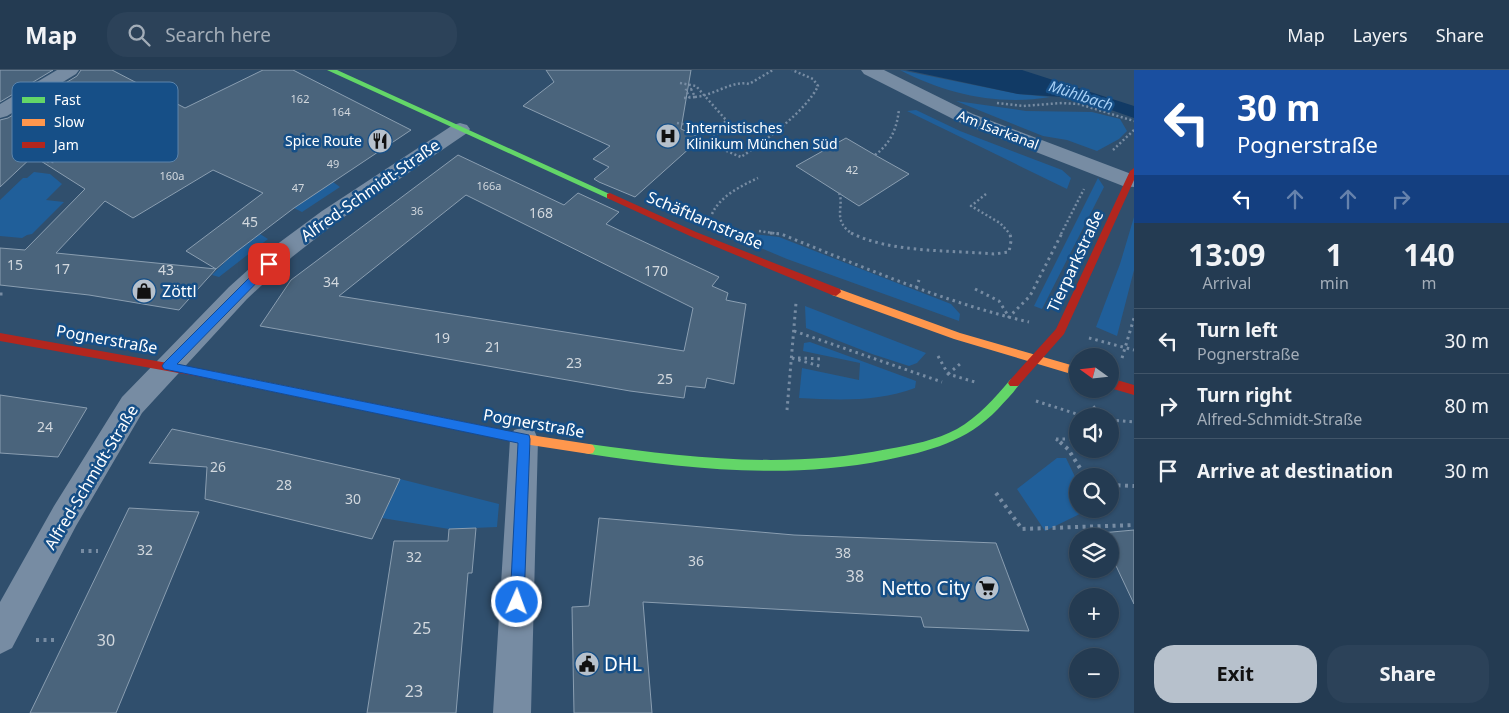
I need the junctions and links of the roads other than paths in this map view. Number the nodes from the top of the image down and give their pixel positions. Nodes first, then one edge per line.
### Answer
1 (70, 70) edge
2 (331, 70) edge
3 (870, 70) edge
4 (50, 82) edge
5 (12, 105) edge
6 (0, 112) edge
7 (460, 129) junction
8 (1132, 176) edge
9 (0, 337) edge
10 (1036, 359) junction
11 (168, 366) junction
12 (1069, 369) edge
13 (1119, 386) edge
14 (1134, 390) edge
15 (524, 439) junction
16 (0, 636) edge
17 (512, 713) edge

1 - 4 street
2 - 7 street, Schäftlarnstraße
3 - 8 street, Am Isarkanal
5 - 6 street
7 - 10 street, Schäftlarnstraße
7 - 11 street, Alfred-Schmidt-Straße
8 - 10 street, Tierparkstraße
9 - 11 street, Pognerstraße
10 - 12 street, Schäftlarnstraße
10 - 15 street, Pognerstraße
11 - 15 street, Pognerstraße
11 - 16 street, Alfred-Schmidt-Straße
13 - 14 street
15 - 17 street

